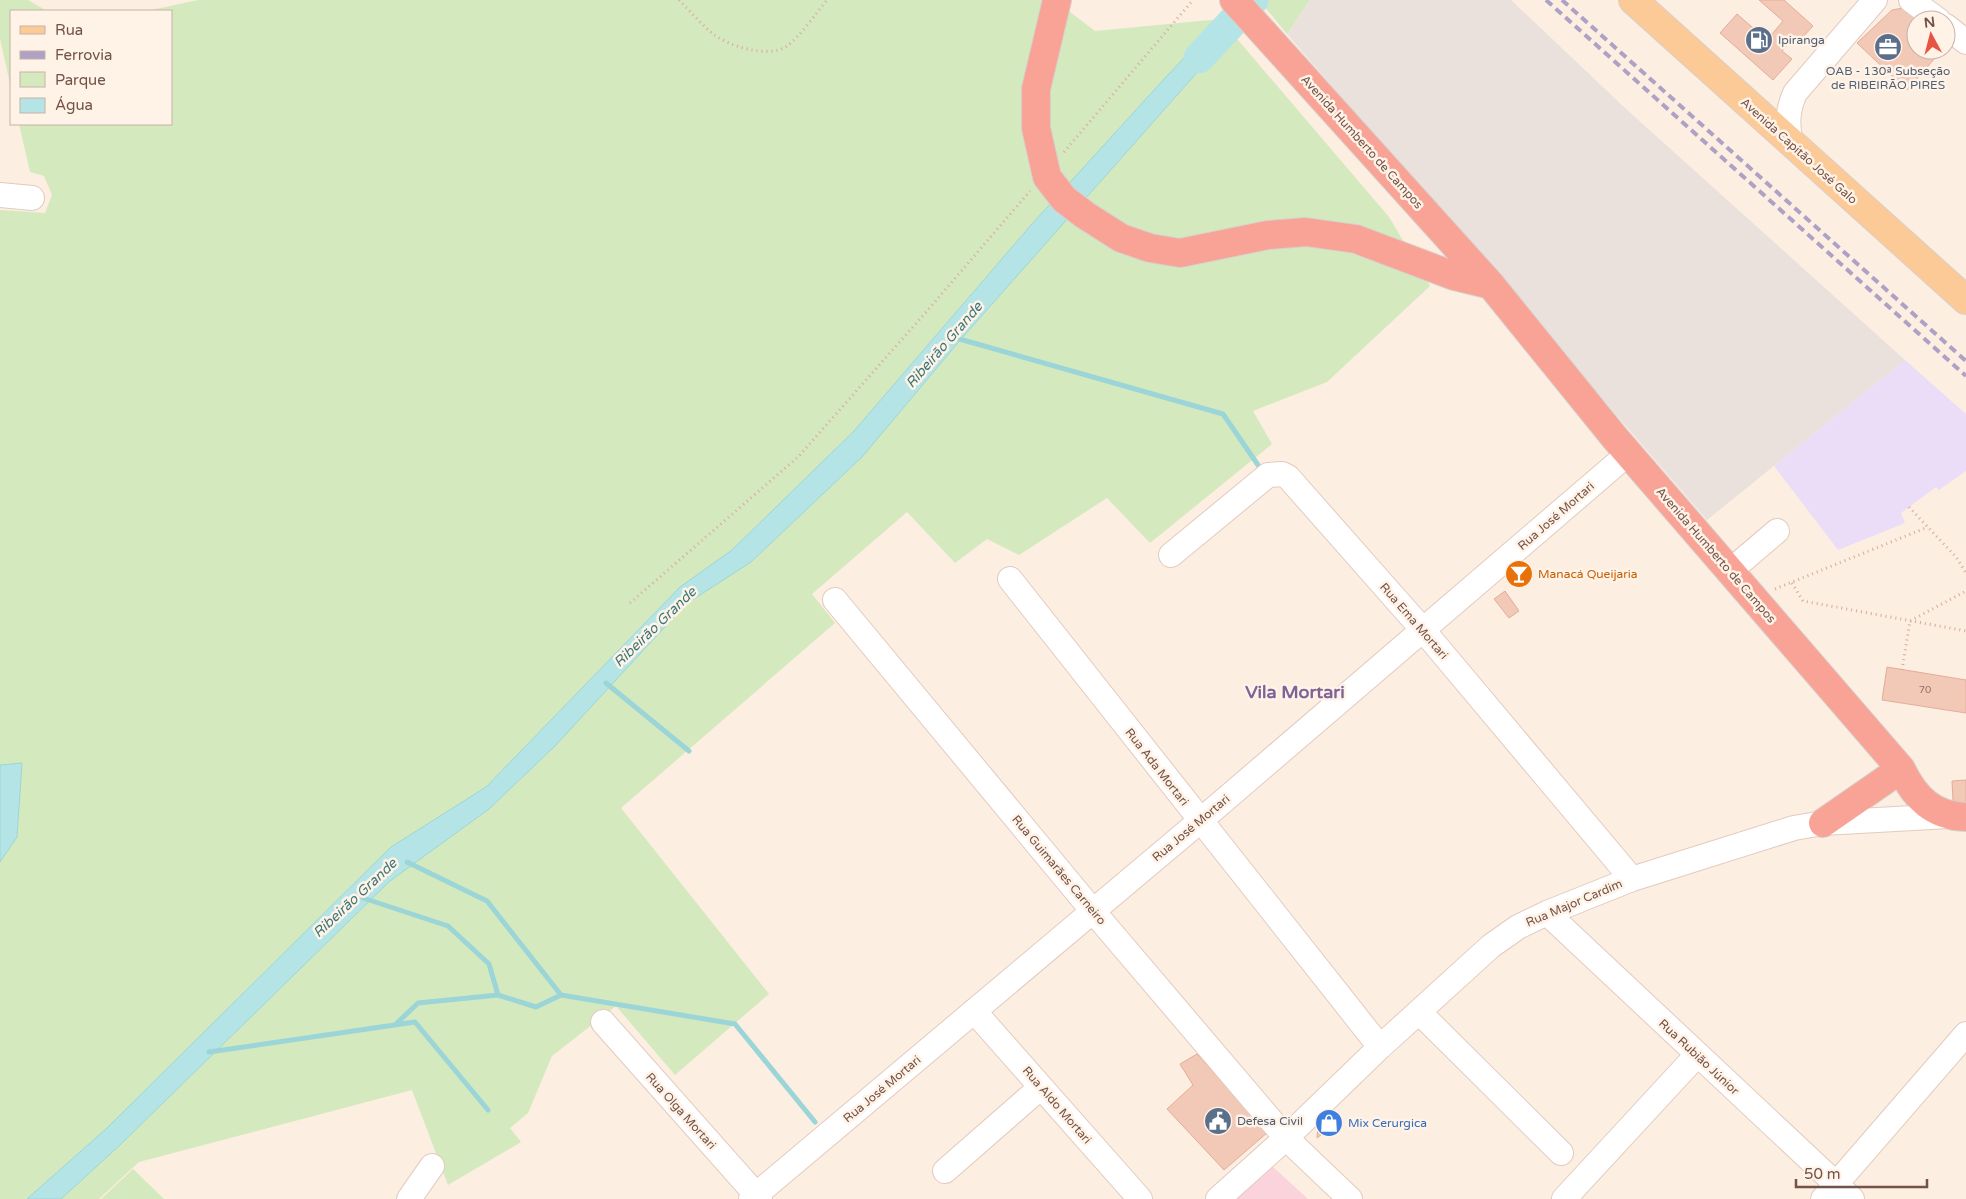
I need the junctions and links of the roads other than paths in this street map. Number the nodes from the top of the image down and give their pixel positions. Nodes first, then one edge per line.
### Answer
1 (1057, 0) edge
2 (1234, 0) edge
3 (1633, 0) edge
4 (1875, 0) edge
5 (1911, 0) edge
6 (1924, 10) edge
7 (1790, 144) junction
8 (0, 195) edge
9 (32, 198) dead end
10 (1491, 284) junction
11 (1966, 300) edge
12 (1629, 453) junction
13 (1777, 531) dead end
14 (1171, 554) dead end
15 (1729, 572) junction
16 (1010, 579) dead end
17 (835, 600) dead end
18 (1423, 630) junction
19 (1900, 769) junction
20 (1957, 816) edge
21 (1200, 822) junction
22 (1822, 823) junction
23 (1632, 879) junction
24 (1092, 910) junction
25 (1547, 913) junction
26 (974, 1011) junction
27 (1419, 1012) junction
28 (603, 1022) dead end
29 (1966, 1034) edge
30 (1380, 1047) junction
31 (1697, 1055) junction
32 (1041, 1087) junction
33 (1286, 1138) junction
34 (1561, 1153) dead end
35 (432, 1166) dead end
36 (945, 1171) dead end
37 (1837, 1194) edge
38 (756, 1198) edge
39 (409, 1199) edge
40 (1140, 1199) edge
41 (1218, 1199) edge
42 (1350, 1199) edge
43 (1564, 1199) edge

1 - 10 highway
2 - 10 highway, Avenida Humberto de Campos
3 - 7 main road, Avenida Capitão José Galo
4 - 7 street
5 - 6 street
7 - 11 main road, Avenida Capitão José Galo
8 - 9 street
10 - 12 highway, Avenida Humberto de Campos
12 - 15 highway, Avenida Humberto de Campos
12 - 18 street, Rua José Mortari
13 - 15 street
14 - 18 street, Rua Ema Mortari
15 - 19 highway, Avenida Humberto de Campos
16 - 21 street, Rua Ada Mortari
17 - 24 street, Rua Guimarães Carneiro
18 - 21 street, Rua José Mortari
18 - 23 street, Rua Ema Mortari
19 - 20 highway, Avenida Humberto de Campos
19 - 22 highway
20 - 22 street, Rua Major Cardim
21 - 24 street, Rua José Mortari
21 - 30 street, Rua Ada Mortari
22 - 23 street, Rua Major Cardim
23 - 25 street, Rua Major Cardim
24 - 26 street, Rua José Mortari
24 - 33 street, Rua Guimarães Carneiro
25 - 27 street, Rua Major Cardim
25 - 31 street, Rua Rubião Júnior
26 - 32 street, Rua Aldo Mortari
26 - 38 street, Rua José Mortari
27 - 30 street, Rua Major Cardim
27 - 34 street
28 - 38 street, Rua Olga Mortari
29 - 37 street
30 - 33 street, Rua Major Cardim
31 - 37 street, Rua Rubião Júnior
31 - 43 street
32 - 36 street
32 - 40 street, Rua Aldo Mortari
33 - 41 street, Rua Major Cardim
33 - 42 street, Rua Guimarães Carneiro
35 - 39 street

